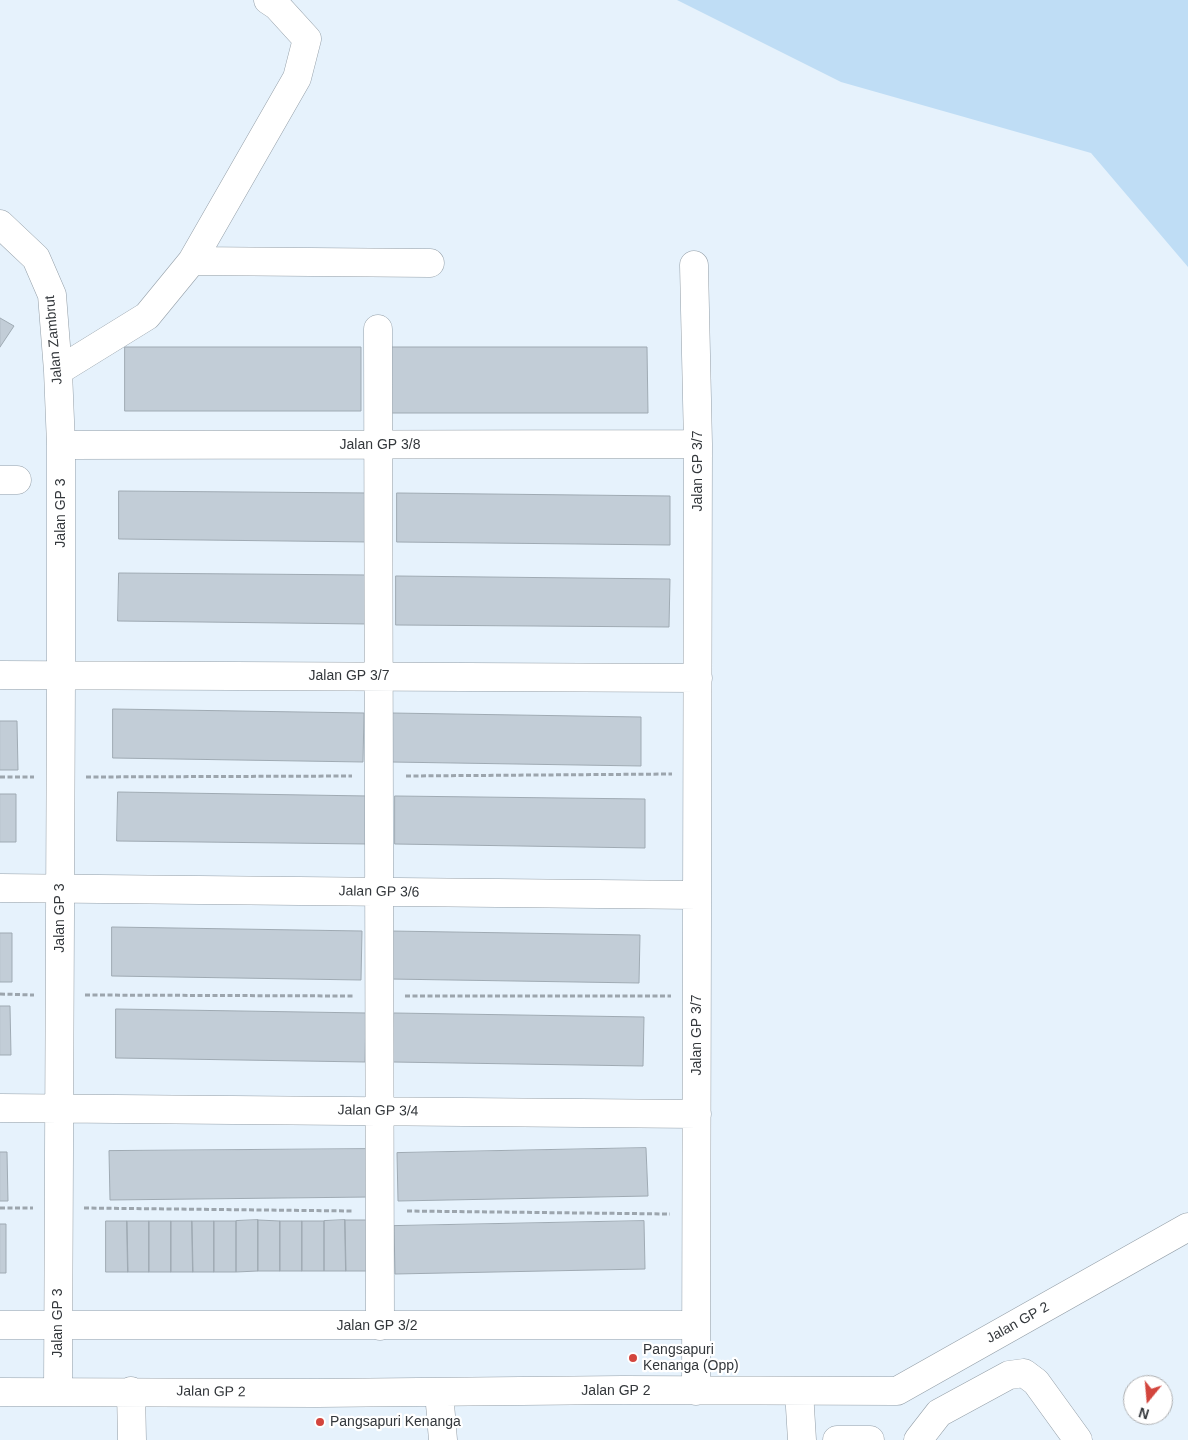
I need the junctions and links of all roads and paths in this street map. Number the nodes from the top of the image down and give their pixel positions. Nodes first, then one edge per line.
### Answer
1 (268, 0) edge
2 (0, 224) edge
3 (192, 261) junction
4 (430, 263) dead end
5 (694, 265) dead end
6 (378, 329) dead end
7 (58, 371) junction
8 (698, 444) junction
9 (61, 445) junction
10 (378, 445) junction
11 (0, 675) edge
12 (61, 675) junction
13 (378, 676) junction
14 (698, 678) junction
15 (698, 774) junction
16 (379, 776) junction
17 (0, 777) edge
18 (61, 777) junction
19 (0, 888) edge
20 (60, 889) junction
21 (379, 892) junction
22 (697, 895) junction
23 (0, 994) edge
24 (60, 995) junction
25 (379, 996) junction
26 (697, 996) junction
27 (0, 1108) edge
28 (59, 1108) junction
29 (379, 1111) junction
30 (697, 1114) junction
31 (0, 1208) edge
32 (59, 1208) junction
33 (380, 1211) junction
34 (696, 1214) junction
35 (1188, 1227) edge
36 (696, 1324) junction
37 (0, 1325) edge
38 (58, 1326) junction
39 (380, 1326) junction
40 (696, 1391) junction
41 (799, 1391) junction
42 (0, 1392) edge
43 (58, 1392) junction
44 (131, 1392) junction
45 (439, 1392) junction
46 (132, 1440) edge
47 (444, 1440) edge
48 (802, 1440) edge
49 (836, 1440) edge
50 (870, 1440) edge
51 (918, 1440) edge
52 (1078, 1440) edge

1 - 3 street
2 - 7 street, Jalan Zambrut
3 - 4 street
3 - 7 street
5 - 8 street, Jalan GP 3/7
6 - 10 street
7 - 9 street, Jalan Zambrut
8 - 10 street, Jalan GP 3/8
8 - 14 street, Jalan GP 3/7
9 - 10 street, Jalan GP 3/8
9 - 12 street, Jalan GP 3
10 - 13 street
11 - 12 street, Jalan GP 3/7
12 - 13 street, Jalan GP 3/7
12 - 18 street, Jalan GP 3
13 - 14 street, Jalan GP 3/7
13 - 16 street
14 - 15 street, Jalan GP 3/7
15 - 16 path
15 - 22 street, Jalan GP 3/7
16 - 18 path
16 - 21 street
17 - 18 path
18 - 20 street, Jalan GP 3
19 - 20 street, Jalan GP 3/6
20 - 21 street, Jalan GP 3/6
20 - 24 street, Jalan GP 3
21 - 22 street, Jalan GP 3/6
21 - 25 street
22 - 26 street, Jalan GP 3/7
23 - 24 path
24 - 25 path
24 - 28 street, Jalan GP 3
25 - 26 path
25 - 29 street
26 - 30 street, Jalan GP 3/7
27 - 28 street, Jalan GP 3/4
28 - 29 street, Jalan GP 3/4
28 - 32 street, Jalan GP 3
29 - 30 street, Jalan GP 3/4
29 - 33 street
30 - 34 street, Jalan GP 3/7
31 - 32 path
32 - 33 path
32 - 38 street, Jalan GP 3
33 - 34 path
33 - 39 street
34 - 36 street, Jalan GP 3/7
35 - 41 street, Jalan GP 2
36 - 39 street, Jalan GP 3/2
36 - 40 street, Jalan GP 3/7
37 - 38 street, Jalan GP 3/2
38 - 39 street, Jalan GP 3/2
38 - 43 street, Jalan GP 3
40 - 41 street, Jalan GP 2
40 - 45 street, Jalan GP 2
41 - 48 street
42 - 43 street, Jalan GP 2
43 - 44 street, Jalan GP 2
44 - 45 street, Jalan GP 2
44 - 46 street
45 - 47 street
49 - 50 street
51 - 52 street

